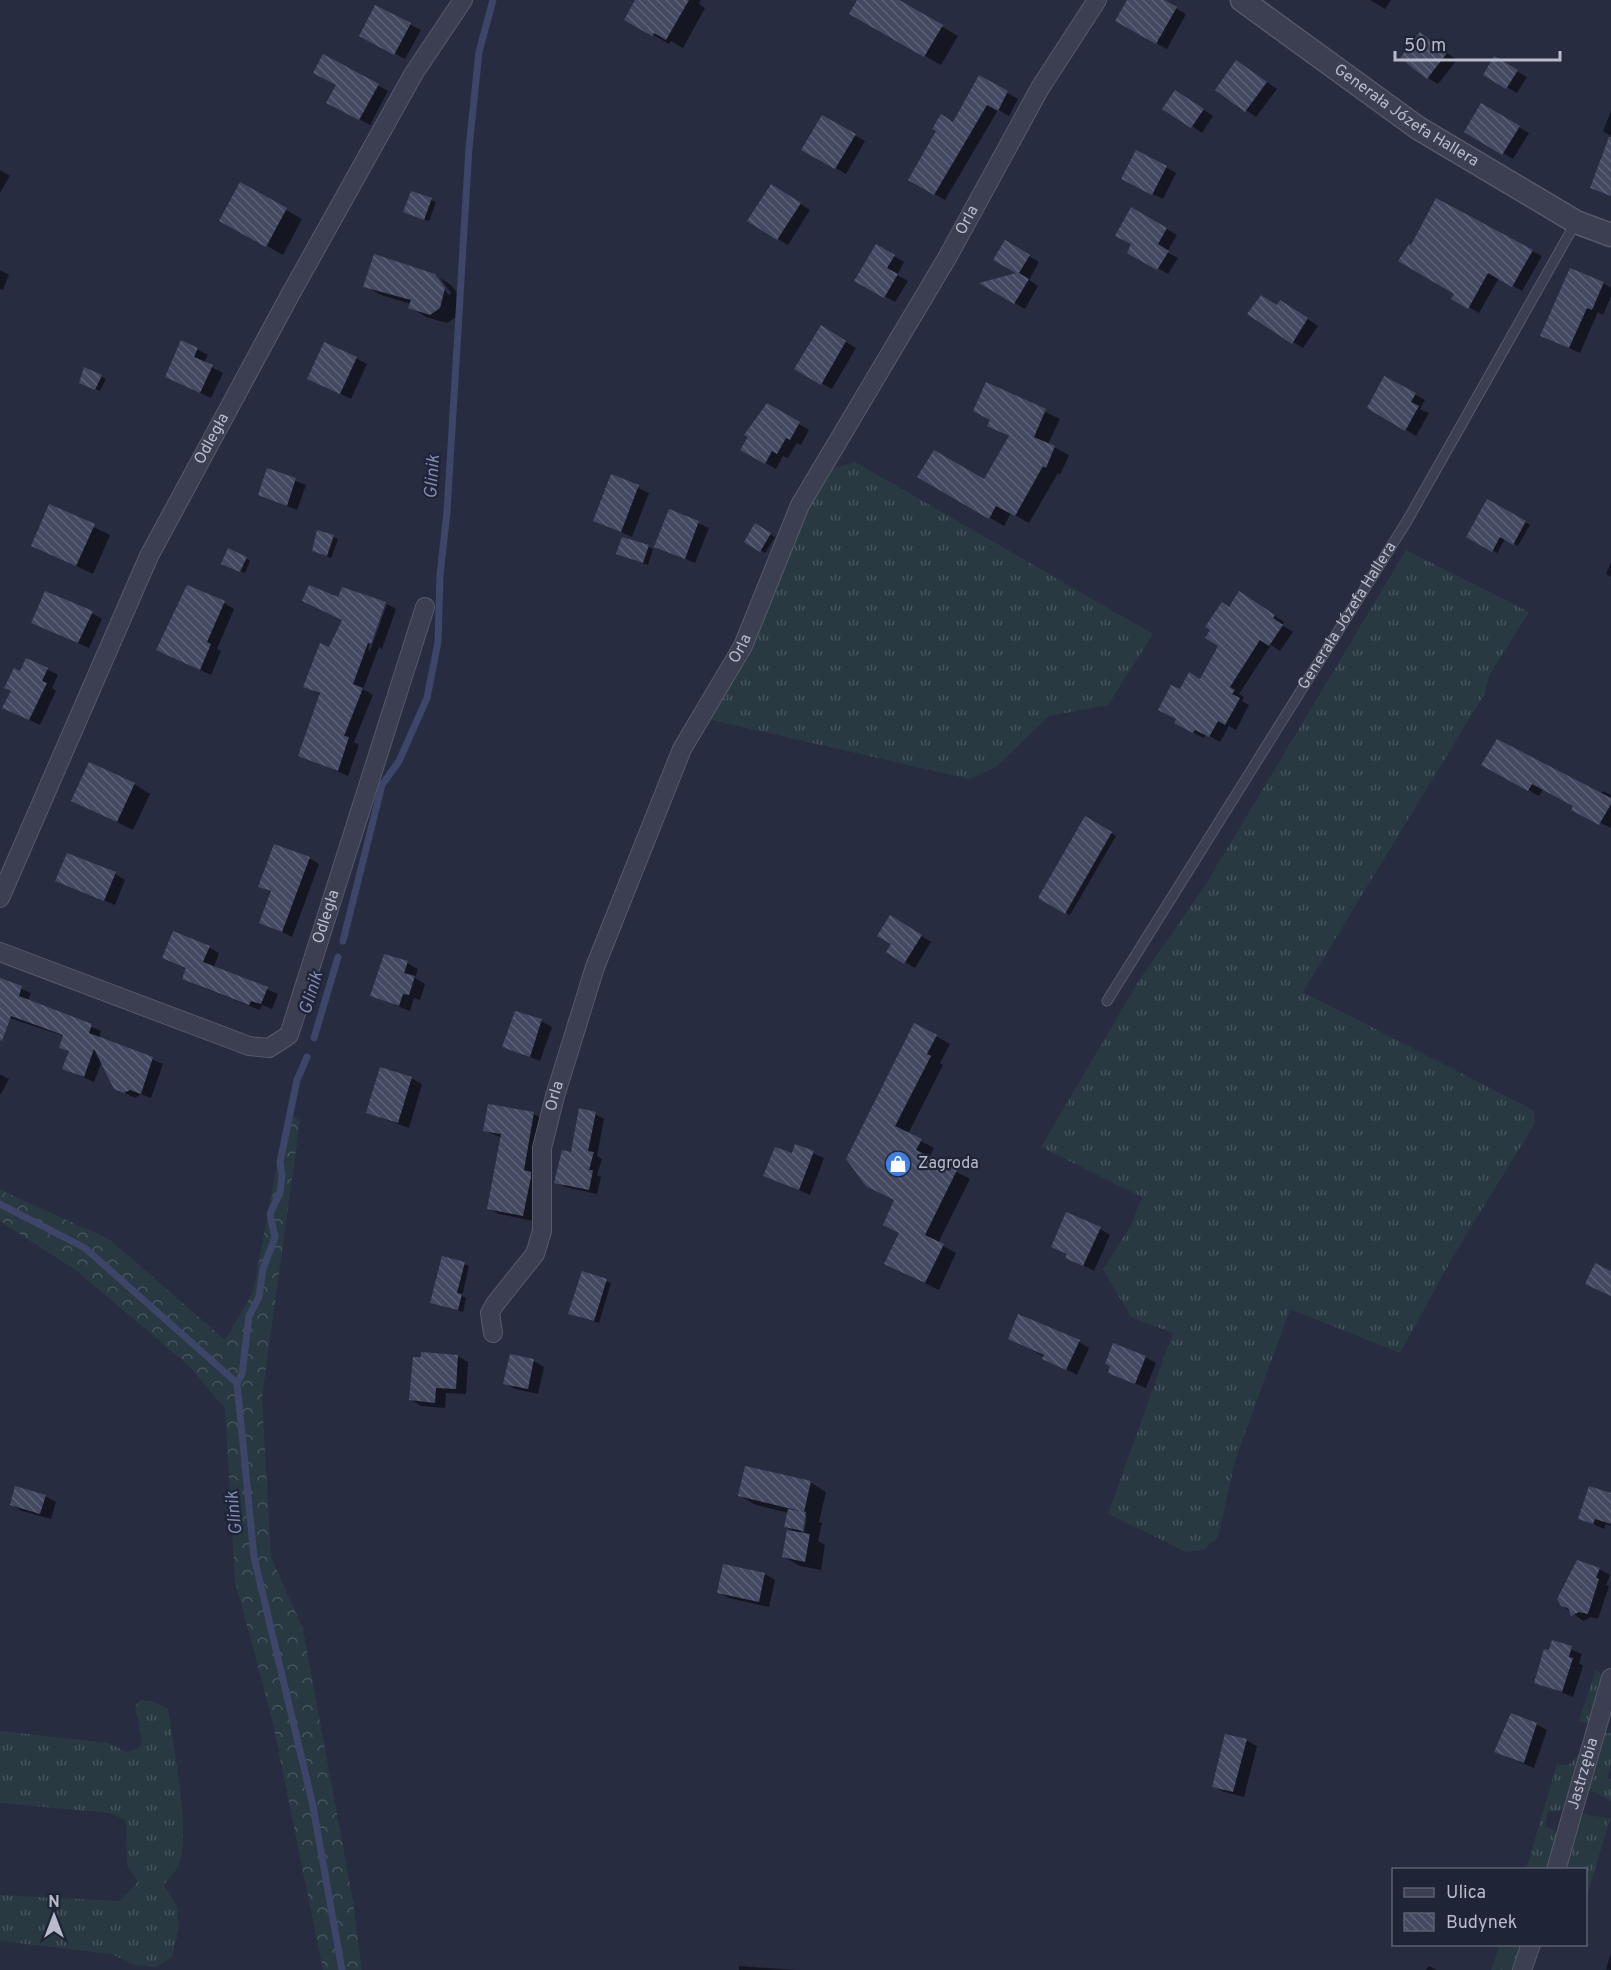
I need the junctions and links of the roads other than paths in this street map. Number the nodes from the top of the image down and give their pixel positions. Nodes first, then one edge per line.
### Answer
1 (463, 0) edge
2 (1097, 0) edge
3 (1242, 0) edge
4 (1576, 222) junction
5 (1611, 235) edge
6 (425, 607) dead end
7 (0, 898) edge
8 (0, 952) edge
9 (1107, 1001) dead end
10 (493, 1333) dead end
11 (1611, 1678) edge
12 (1556, 1868) edge
13 (1530, 1946) edge
14 (1522, 1970) edge

1 - 7 street, Odległa
2 - 10 street, Orla
3 - 4 street, Generała Józefa Hallera
4 - 5 street, Generała Józefa Hallera
4 - 9 lane, Generała Józefa Hallera
6 - 8 street, Odległa
11 - 12 street, Jastrzębia
13 - 14 street

